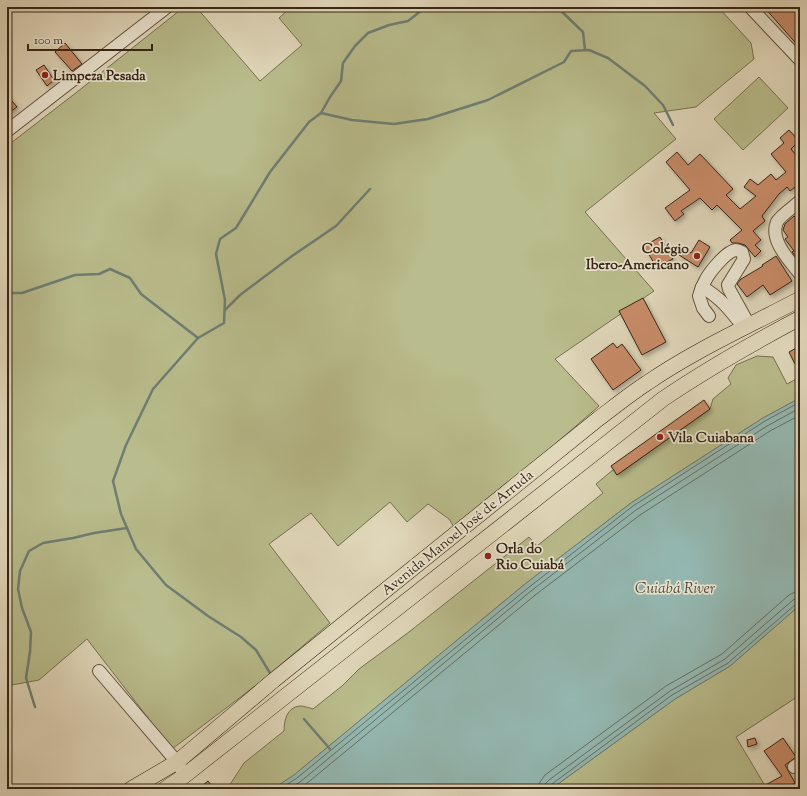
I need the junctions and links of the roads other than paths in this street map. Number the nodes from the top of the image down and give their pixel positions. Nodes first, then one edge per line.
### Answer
1 (166, 7) edge
2 (750, 7) edge
3 (800, 60) edge
4 (7, 131) edge
5 (800, 201) edge
6 (710, 273) junction
7 (800, 274) edge
8 (728, 285) junction
9 (702, 287) junction
10 (800, 298) edge
11 (709, 316) dead end
12 (800, 318) edge
13 (747, 327) junction
14 (532, 472) junction
15 (548, 489) junction
16 (99, 671) dead end
17 (177, 762) junction
18 (184, 776) junction
19 (131, 789) edge
20 (165, 789) edge

1 - 4 street
2 - 3 street
5 - 7 street
6 - 8 street
6 - 8 street
6 - 9 street
8 - 13 street
9 - 11 street
9 - 13 street
10 - 13 main road, Avenida Manoel José de Arruda
12 - 15 main road, Avenida Manoel José de Arruda
13 - 14 main road, Avenida Manoel José de Arruda
14 - 15 main road
14 - 17 main road, Avenida Manoel José de Arruda
15 - 18 main road, Avenida Manoel José de Arruda
16 - 17 street
17 - 18 street
17 - 19 main road, Avenida Manoel José de Arruda
18 - 20 main road, Avenida Manoel José de Arruda

